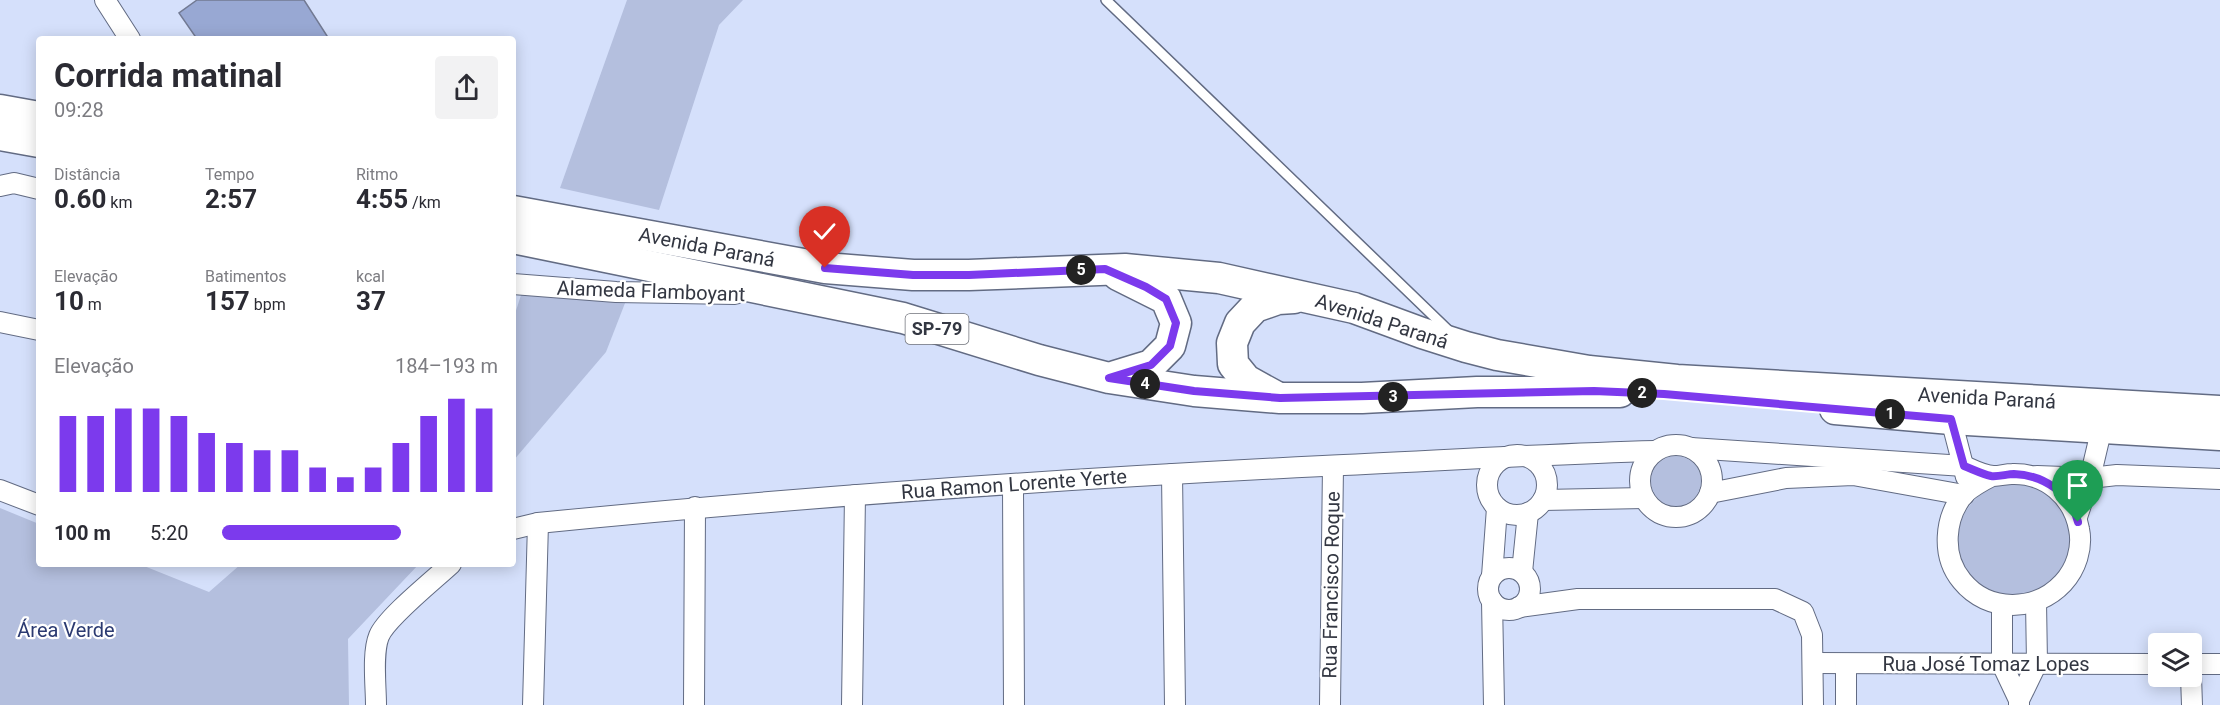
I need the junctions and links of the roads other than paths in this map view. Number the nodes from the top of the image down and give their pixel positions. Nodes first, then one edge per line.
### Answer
1 (105, 0) edge
2 (1106, 0) edge
3 (128, 36) edge
4 (0, 110) edge
5 (36, 116) edge
6 (0, 135) edge
7 (36, 141) edge
8 (0, 186) edge
9 (36, 188) edge
10 (516, 212) edge
11 (516, 239) edge
12 (1105, 269) junction
13 (516, 284) edge
14 (790, 295) junction
15 (1306, 296) junction
16 (0, 322) edge
17 (36, 329) edge
18 (1466, 347) junction
19 (1109, 378) junction
20 (1280, 398) junction
21 (2220, 411) edge
22 (1951, 419) junction
23 (2102, 427) junction
24 (2220, 435) edge
25 (1691, 448) junction
26 (1655, 451) junction
27 (1517, 455) junction
28 (1333, 466) junction
29 (1964, 466) junction
30 (1172, 474) junction
31 (1992, 476) junction
32 (2034, 476) junction
33 (2090, 478) junction
34 (2220, 479) edge
35 (1013, 484) junction
36 (0, 490) edge
37 (1966, 493) junction
38 (1710, 494) junction
39 (855, 495) junction
40 (1644, 498) junction
41 (1543, 500) junction
42 (36, 504) edge
43 (695, 507) junction
44 (1497, 508) junction
45 (1528, 513) junction
46 (2077, 517) junction
47 (538, 523) junction
48 (516, 528) edge
49 (448, 567) edge
50 (1492, 576) junction
51 (1526, 578) junction
52 (1578, 599) junction
53 (2036, 602) junction
54 (2002, 604) junction
55 (1507, 606) junction
56 (1813, 663) junction
57 (2037, 663) junction
58 (1846, 664) junction
59 (2002, 664) junction
60 (2148, 664) edge
61 (2202, 664) edge
62 (2220, 664) edge
63 (2191, 687) edge
64 (2019, 703) edge
65 (376, 705) edge
66 (532, 705) edge
67 (694, 705) edge
68 (852, 705) edge
69 (1014, 705) edge
70 (1174, 705) edge
71 (1330, 705) edge
72 (1494, 705) edge
73 (1813, 705) edge
74 (1846, 705) edge
75 (2192, 705) edge

1 - 3 street
2 - 18 lane
4 - 5 main road
6 - 7 main road
8 - 9 street
10 - 12 main road, Avenida Paraná
11 - 14 main road, Avenida Paraná / SP-79
12 - 15 main road, Avenida Paraná
12 - 19 main road
13 - 14 street, Alameda Flamboyant
14 - 19 main road, Avenida Paraná / SP-79
15 - 18 main road, Avenida Paraná
15 - 20 main road
16 - 17 street
18 - 21 main road, Avenida Paraná
19 - 20 main road, Avenida Paraná / SP-79
20 - 22 main road, Avenida Paraná / SP-79
22 - 23 main road, Avenida Paraná
22 - 29 street
23 - 24 main road, Avenida Paraná
23 - 33 street
25 - 26 street
25 - 29 street
25 - 38 street
26 - 27 street, Rua Ramon Lorente Yerte
26 - 40 street
27 - 28 street, Rua Ramon Lorente Yerte
27 - 41 street
27 - 44 street
28 - 30 street, Rua Ramon Lorente Yerte
28 - 71 street, Rua Francisco Roque
29 - 31 street
29 - 37 street
30 - 35 street, Rua Ramon Lorente Yerte
30 - 70 street
31 - 32 street
31 - 37 street
32 - 33 street
32 - 46 street
33 - 34 street
33 - 46 street
35 - 39 street, Rua Ramon Lorente Yerte
35 - 69 street
36 - 42 street
37 - 38 street
37 - 54 street
38 - 40 street
39 - 43 street, Rua Ramon Lorente Yerte
39 - 68 street
40 - 41 street
41 - 45 street
43 - 47 street, Rua Ramon Lorente Yerte
43 - 67 street
44 - 45 street
44 - 50 street
45 - 51 street
46 - 53 street
47 - 48 street, Rua Ramon Lorente Yerte
47 - 66 street
49 - 65 street
50 - 51 street
50 - 55 street
51 - 52 street
51 - 55 street
52 - 55 street
52 - 56 street
53 - 54 street
53 - 57 street
54 - 59 street
55 - 72 street
56 - 58 street, Rua José Tomaz Lopes
56 - 73 street
57 - 59 street, Rua José Tomaz Lopes
57 - 60 street, Rua José Tomaz Lopes
57 - 64 street
58 - 59 street, Rua José Tomaz Lopes
58 - 74 street
59 - 64 street
61 - 62 street
63 - 75 street

